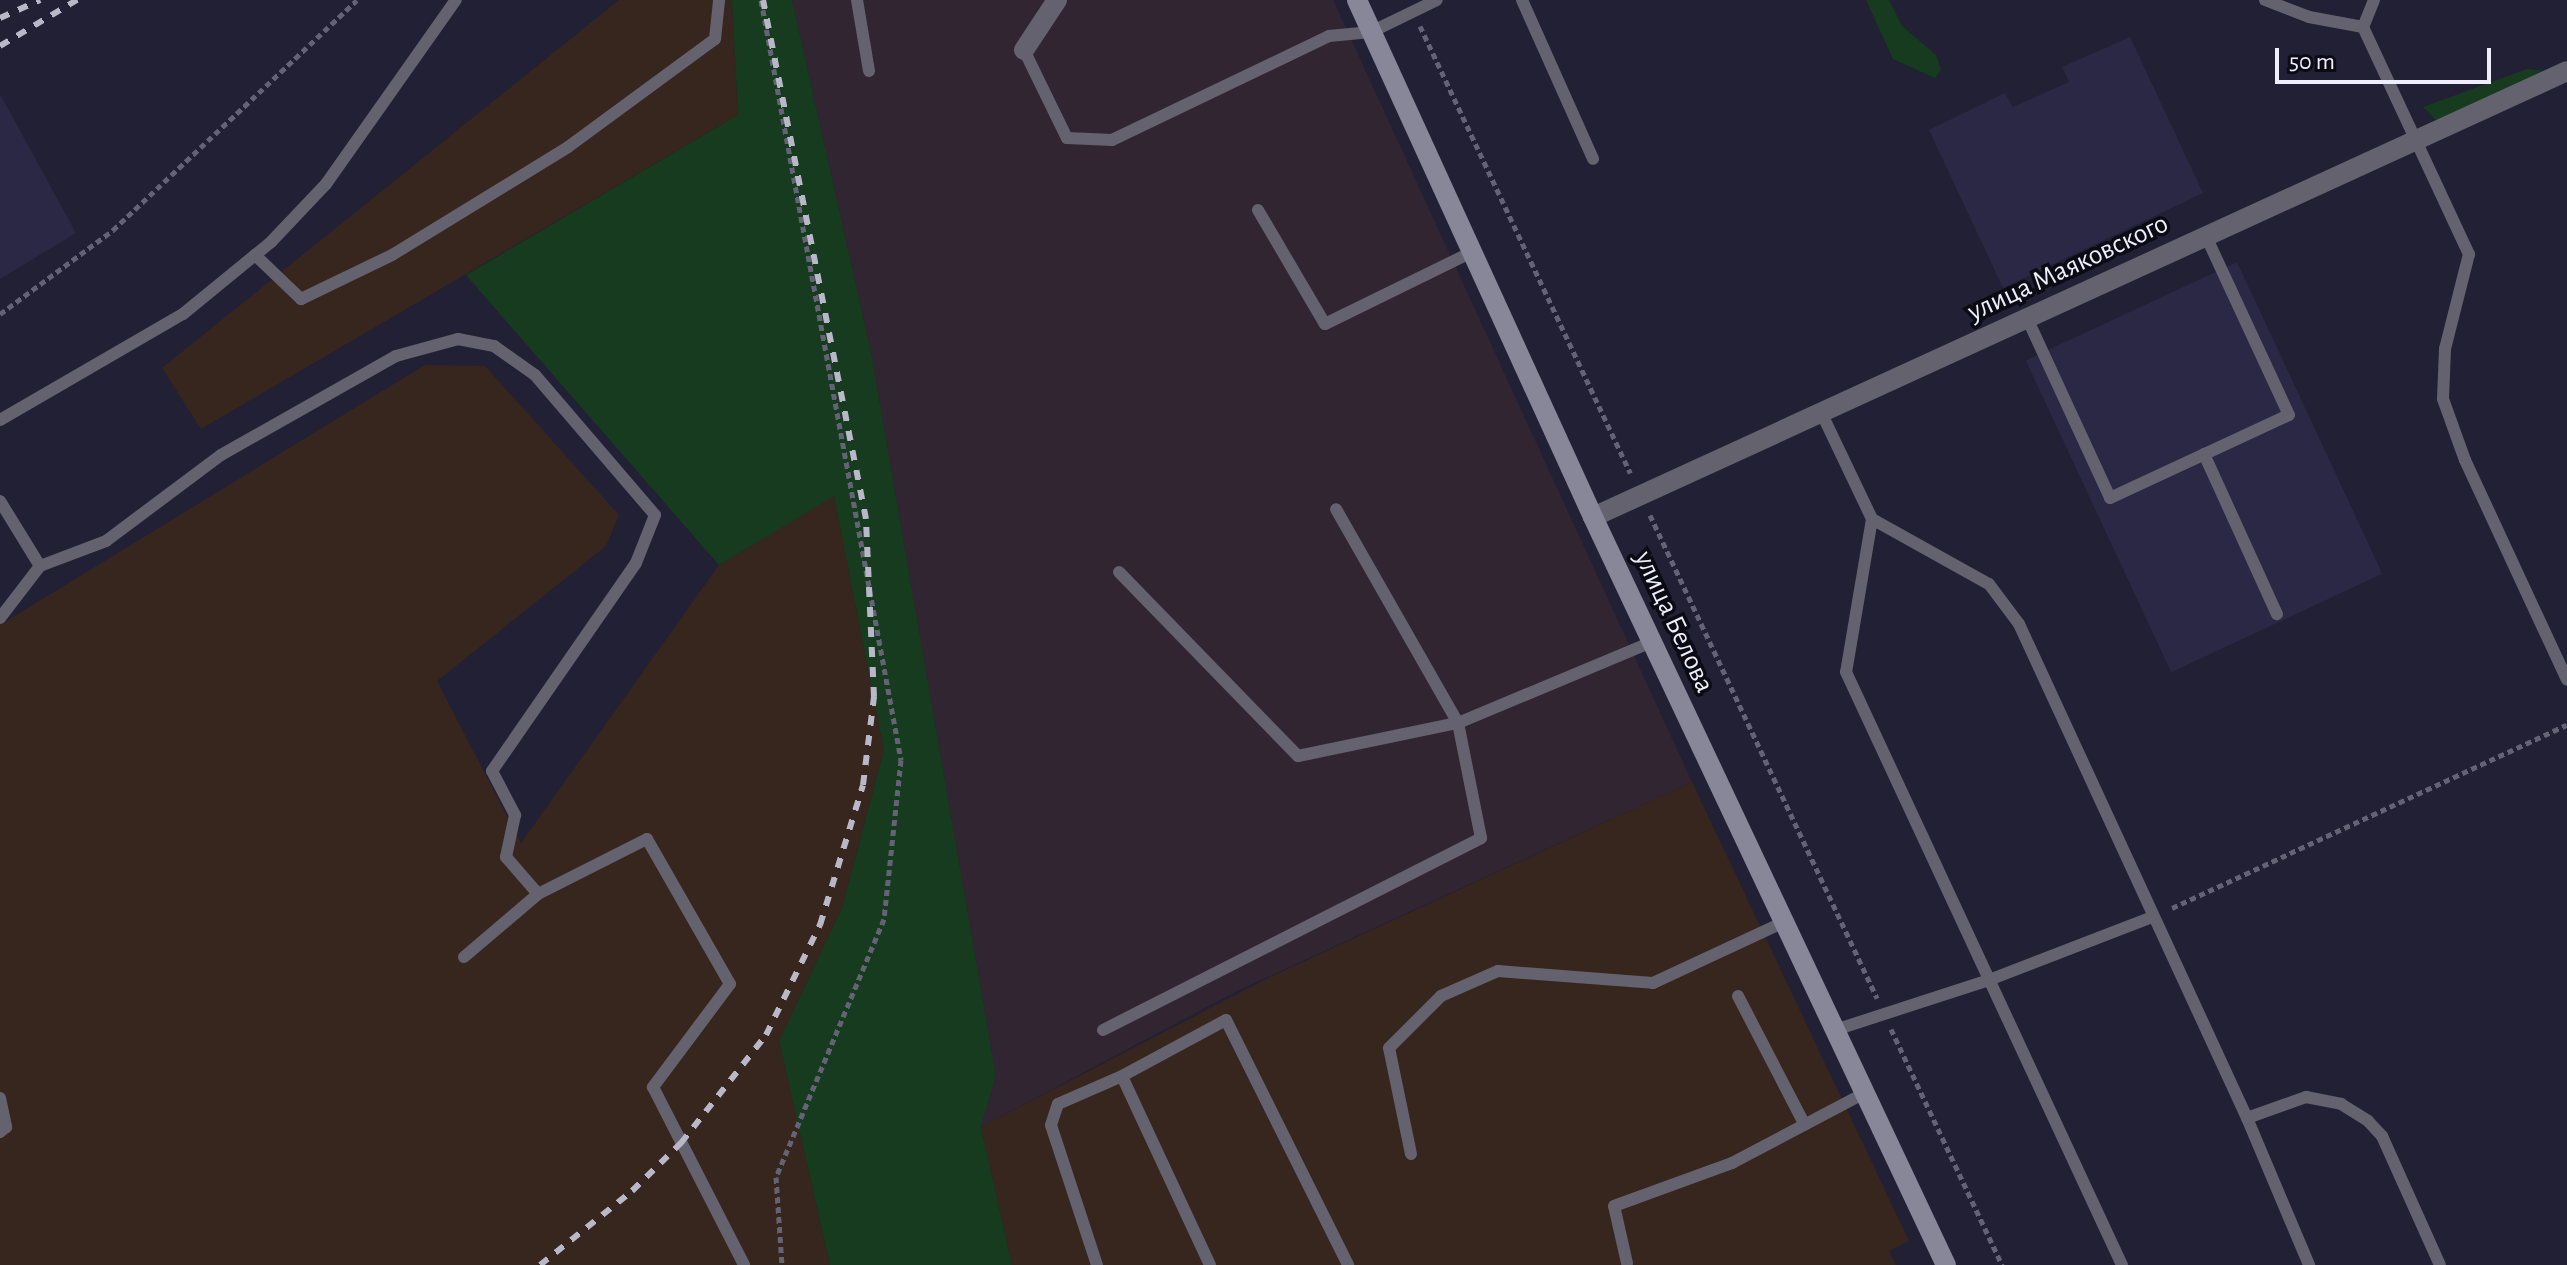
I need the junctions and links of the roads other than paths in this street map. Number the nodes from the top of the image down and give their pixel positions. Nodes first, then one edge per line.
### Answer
1 (456, 0) edge
2 (719, 0) edge
3 (857, 0) edge
4 (1057, 0) edge
5 (1357, 0) edge
6 (1437, 0) edge
7 (1522, 0) edge
8 (2265, 0) edge
9 (2374, 0) edge
10 (2363, 27) junction
11 (1371, 32) junction
12 (1024, 50) joint
13 (869, 71) dead end
14 (2567, 71) edge
15 (2416, 140) junction
16 (1593, 159) dead end
17 (1258, 210) dead end
18 (2206, 236) junction
19 (1472, 252) junction
20 (255, 255) junction
21 (2027, 318) junction
22 (1821, 412) junction
23 (0, 420) edge
24 (2204, 454) junction
25 (0, 501) edge
26 (1336, 509) dead end
27 (1593, 517) junction
28 (1872, 519) junction
29 (40, 566) junction
30 (1119, 572) dead end
31 (2277, 614) dead end
32 (0, 618) edge
33 (1652, 642) junction
34 (2567, 680) edge
35 (1458, 723) junction
36 (538, 894) junction
37 (2152, 917) junction
38 (1784, 922) junction
39 (464, 957) dead end
40 (1989, 980) junction
41 (1738, 996) dead end
42 (1103, 1030) dead end
43 (1835, 1030) junction
44 (1122, 1076) junction
45 (1865, 1093) junction
46 (0, 1098) edge
47 (2247, 1118) junction
48 (1805, 1125) junction
49 (0, 1132) edge
50 (1411, 1154) dead end
51 (1627, 1263) edge
52 (744, 1265) edge
53 (1097, 1265) edge
54 (1210, 1265) edge
55 (1348, 1265) edge
56 (1946, 1265) edge
57 (2122, 1265) edge
58 (2309, 1265) edge
59 (2440, 1265) edge

1 - 20 lane
2 - 20 lane
3 - 13 lane
4 - 12 street
5 - 11 main road, улица Белова
6 - 11 lane
7 - 16 lane
8 - 10 lane
9 - 10 lane
10 - 15 lane
11 - 12 lane
11 - 19 main road, улица Белова
14 - 15 street, улица Маяковского
15 - 18 street, улица Маяковского
15 - 34 lane
17 - 19 lane
18 - 21 street, улица Маяковского
18 - 24 lane
19 - 27 main road, улица Белова
20 - 23 lane
21 - 22 street, улица Маяковского
21 - 24 lane
22 - 27 street, улица Маяковского
22 - 28 lane
24 - 31 lane
25 - 29 lane
26 - 35 lane
27 - 33 main road, улица Белова
28 - 37 lane
28 - 40 lane
29 - 32 lane
29 - 36 lane
30 - 35 lane
33 - 35 lane
33 - 38 main road, улица Белова
35 - 42 lane
36 - 39 lane
36 - 52 lane
37 - 40 lane
37 - 47 lane
38 - 43 main road, улица Белова
38 - 50 lane
40 - 43 lane
40 - 57 lane
41 - 48 lane
43 - 45 main road, улица Белова
44 - 53 lane
44 - 54 lane
44 - 55 lane
45 - 48 lane
45 - 56 main road, улица Белова
46 - 49 lane
47 - 58 lane
47 - 59 lane
48 - 51 lane

